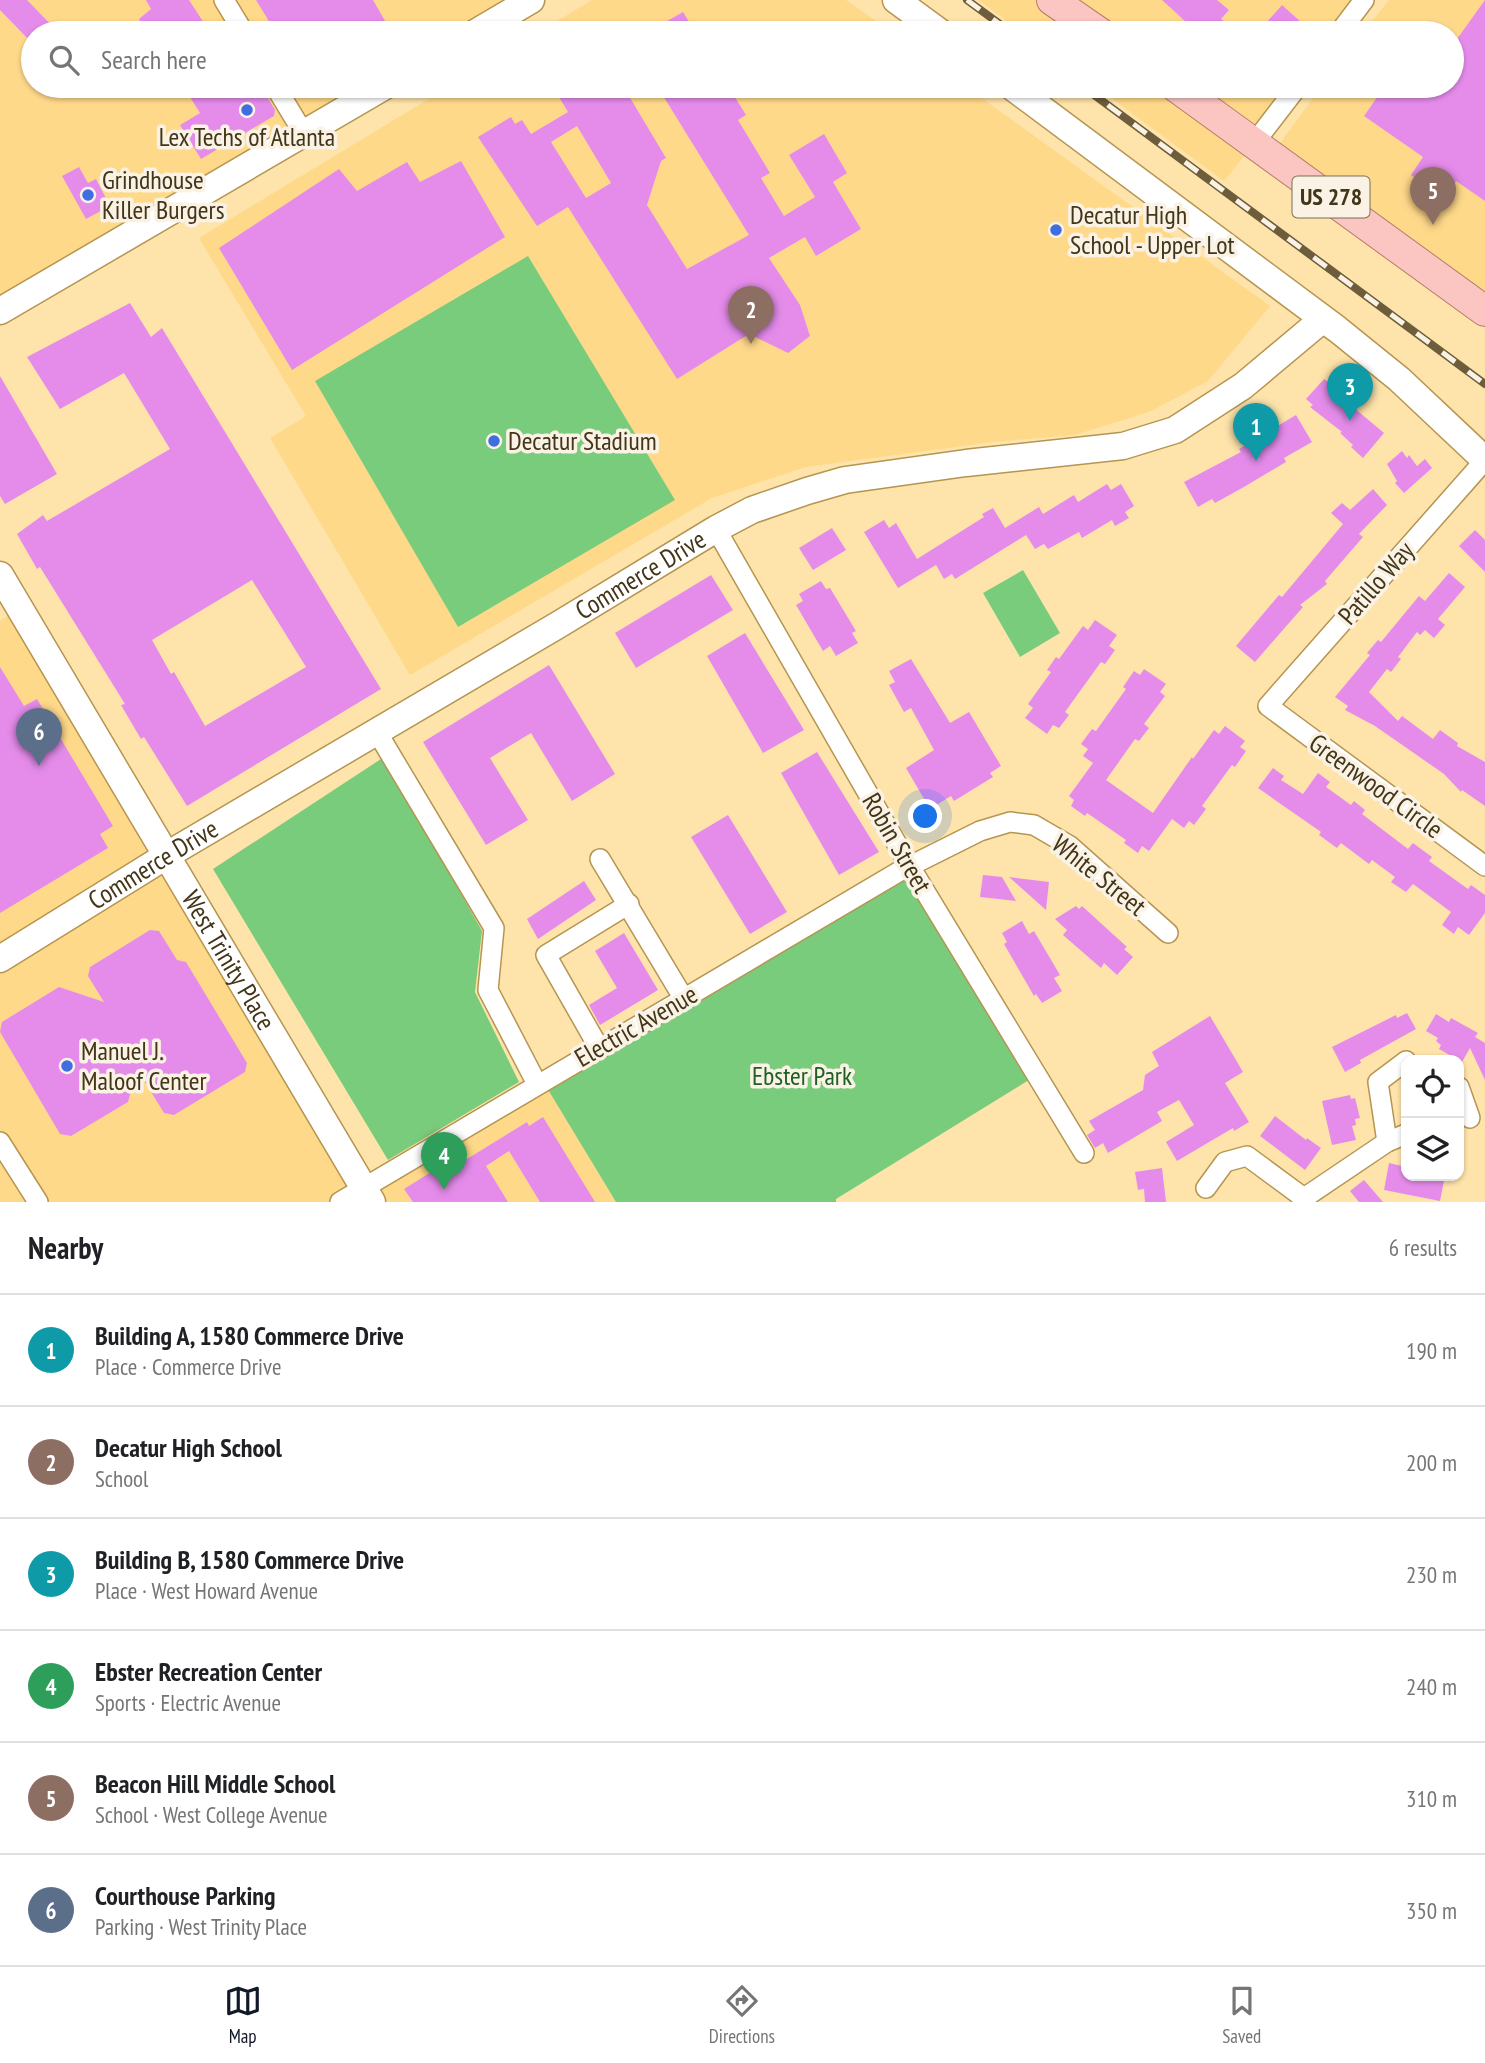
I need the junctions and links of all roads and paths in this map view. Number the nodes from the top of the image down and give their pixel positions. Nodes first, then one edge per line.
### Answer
1 (224, 0) edge
2 (531, 0) edge
3 (896, 0) edge
4 (1052, 0) edge
5 (1364, 0) edge
6 (237, 21) edge
7 (495, 21) edge
8 (925, 21) edge
9 (1083, 21) edge
10 (1348, 21) edge
11 (282, 98) edge
12 (365, 98) edge
13 (1027, 98) edge
14 (1192, 98) edge
15 (1289, 98) edge
16 (304, 134) junction
17 (1255, 142) junction
18 (1485, 310) edge
19 (0, 311) edge
20 (1323, 319) junction
21 (1485, 460) edge
22 (716, 529) junction
23 (0, 575) edge
24 (1268, 706) joint
25 (377, 732) junction
26 (168, 855) junction
27 (600, 859) dead end
28 (909, 865) junction
29 (1485, 866) edge
30 (628, 904) junction
31 (1168, 933) dead end
32 (0, 959) edge
33 (684, 999) junction
34 (599, 1048) junction
35 (1401, 1065) edge
36 (537, 1084) junction
37 (1464, 1100) edge
38 (1471, 1118) edge
39 (1401, 1136) edge
40 (0, 1142) edge
41 (1387, 1142) junction
42 (1084, 1153) dead end
43 (1206, 1188) dead end
44 (368, 1194) edge
45 (1303, 1200) edge
46 (38, 1202) edge
47 (340, 1202) edge

1 - 6 street
2 - 7 main road
3 - 8 main road
4 - 9 main road
5 - 10 street
11 - 16 street
12 - 16 main road
13 - 20 main road
14 - 17 main road, US 278
15 - 17 street
16 - 19 main road
17 - 18 main road, US 278
20 - 21 main road
20 - 22 main road, Commerce Drive
21 - 24 street, Patillo Way
22 - 25 main road, Commerce Drive
22 - 28 street, Robin Street
23 - 26 main road, West Trinity Place
24 - 29 street, Greenwood Circle
25 - 26 main road, Commerce Drive
25 - 36 street
26 - 32 main road, Commerce Drive
26 - 44 main road, West Trinity Place
27 - 30 street
28 - 31 street, White Street
28 - 33 street, Electric Avenue
28 - 42 street, Robin Street
30 - 33 street
30 - 34 street
33 - 34 street, Electric Avenue
34 - 36 street, Electric Avenue
35 - 41 street
36 - 44 street, Electric Avenue
37 - 38 street
39 - 41 street
40 - 46 street
41 - 45 street
43 - 45 street
44 - 47 street, Electric Avenue

